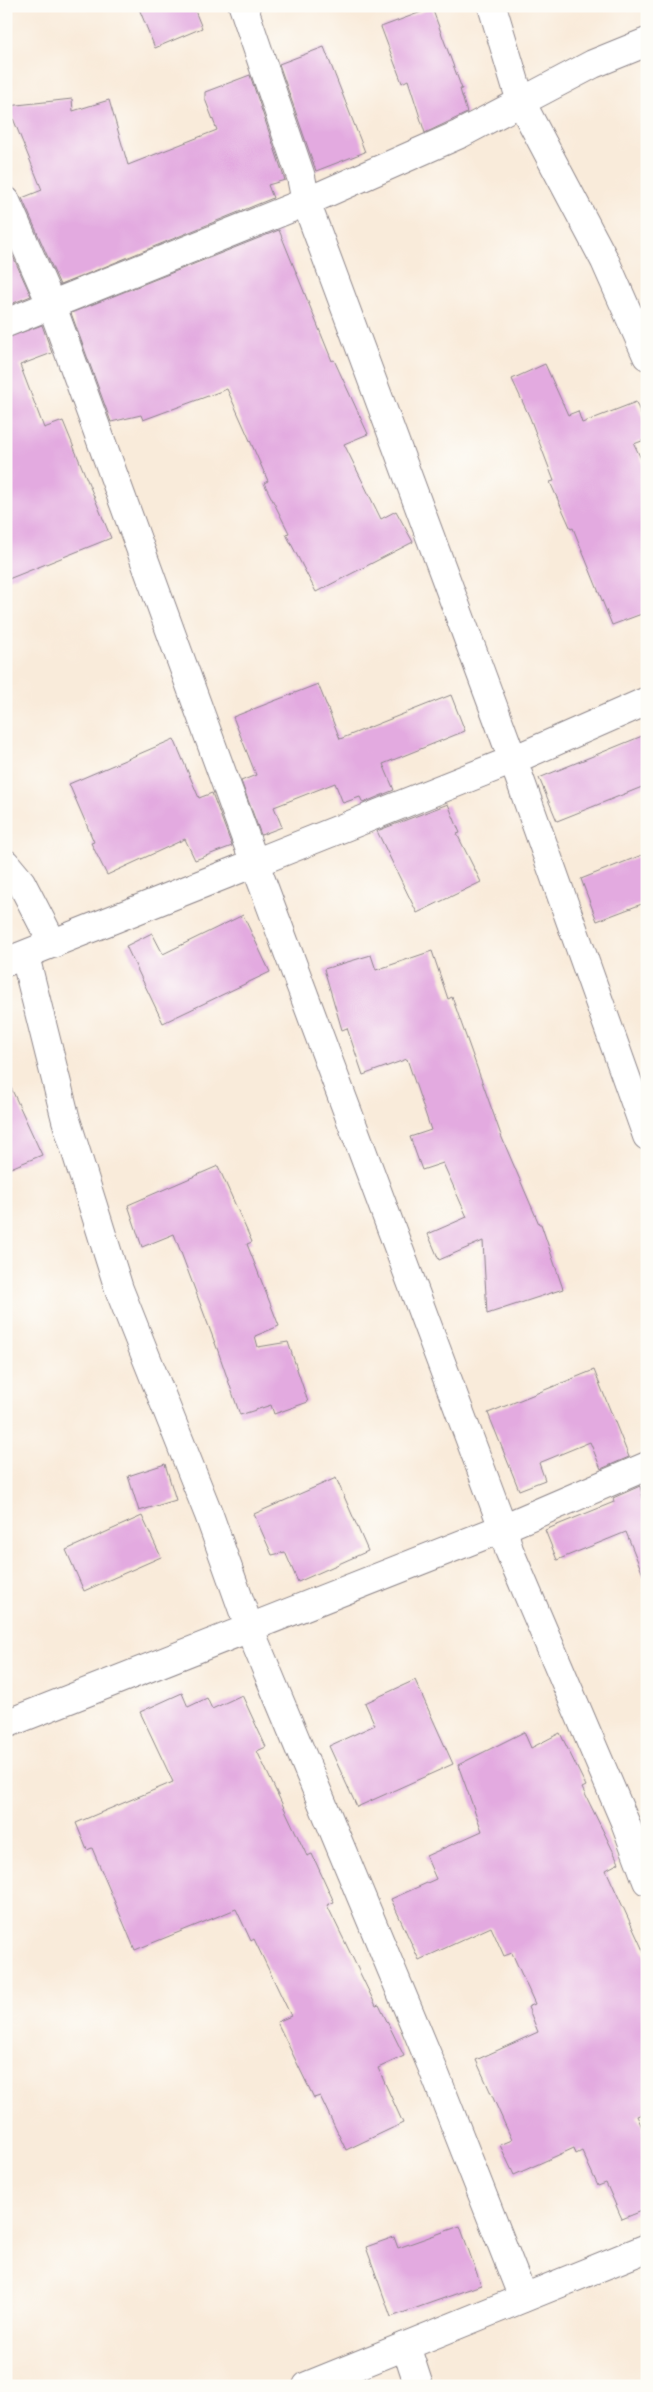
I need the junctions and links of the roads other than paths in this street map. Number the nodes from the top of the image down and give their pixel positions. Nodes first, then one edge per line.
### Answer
1 (243, 6) edge
2 (492, 6) edge
3 (647, 42) edge
4 (521, 102) junction
5 (6, 201) edge
6 (306, 202) junction
7 (52, 306) junction
8 (6, 323) edge
9 (647, 356) edge
10 (647, 701) edge
11 (513, 760) junction
12 (254, 861) junction
13 (6, 864) edge
14 (53, 944) junction
15 (15, 959) edge
16 (647, 1136) edge
17 (647, 1466) edge
18 (503, 1528) junction
19 (250, 1630) junction
20 (6, 1724) edge
21 (647, 1881) edge
22 (647, 2248) edge
23 (523, 2298) junction
24 (406, 2346) junction
25 (307, 2386) edge
26 (419, 2386) edge

1 - 6 street
2 - 4 street
3 - 4 street
4 - 6 street
4 - 9 street
5 - 7 street
6 - 7 street
6 - 11 street
7 - 8 street
7 - 12 street
10 - 11 street
11 - 12 street
11 - 16 street
12 - 14 street
12 - 18 street
13 - 14 street
14 - 15 street
15 - 19 street
17 - 18 street
18 - 19 street
18 - 21 street
19 - 20 street
19 - 23 street
22 - 23 street
23 - 24 street
24 - 25 street
24 - 26 street

